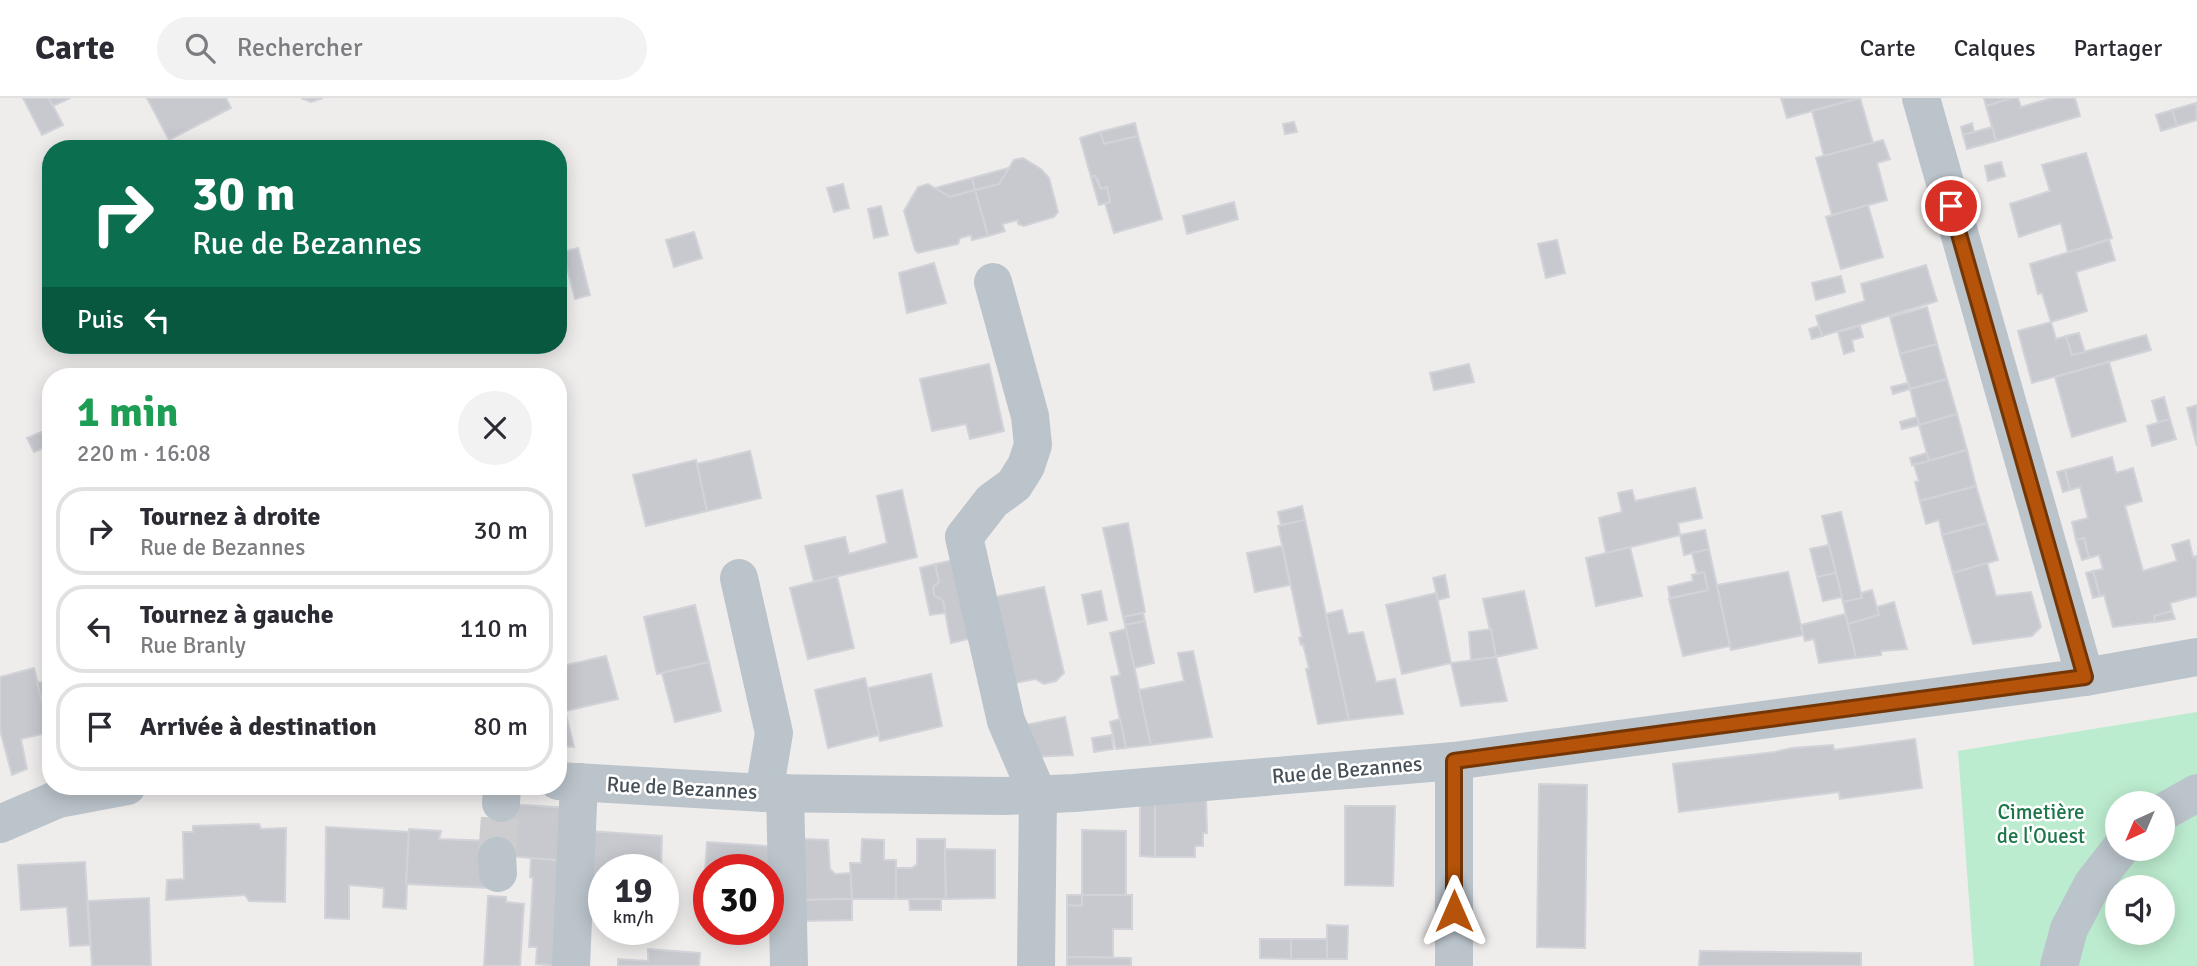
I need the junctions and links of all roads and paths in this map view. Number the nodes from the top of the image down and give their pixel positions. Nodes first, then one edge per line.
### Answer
1 (1921, 98) edge
2 (993, 282) dead end
3 (739, 578) dead end
4 (2197, 657) edge
5 (2085, 677) junction
6 (1454, 761) junction
7 (569, 781) edge
8 (775, 793) junction
9 (2197, 793) edge
10 (79, 795) edge
11 (1038, 795) junction
12 (2175, 805) edge
13 (0, 824) edge
14 (2111, 861) edge
15 (571, 966) edge
16 (789, 966) edge
17 (1036, 966) edge
18 (1454, 966) edge
19 (2059, 966) edge

1 - 5 street
2 - 11 street
3 - 8 street
4 - 5 street, Rue de Bezannes
5 - 6 street, Rue de Bezannes
6 - 11 street, Rue de Bezannes
6 - 18 street
7 - 8 street, Rue de Bezannes
7 - 15 street, Rue de Bezannes
8 - 11 street, Rue de Bezannes
8 - 16 street, Rue de Bezannes
9 - 12 street
10 - 13 street
11 - 17 street
14 - 19 street

